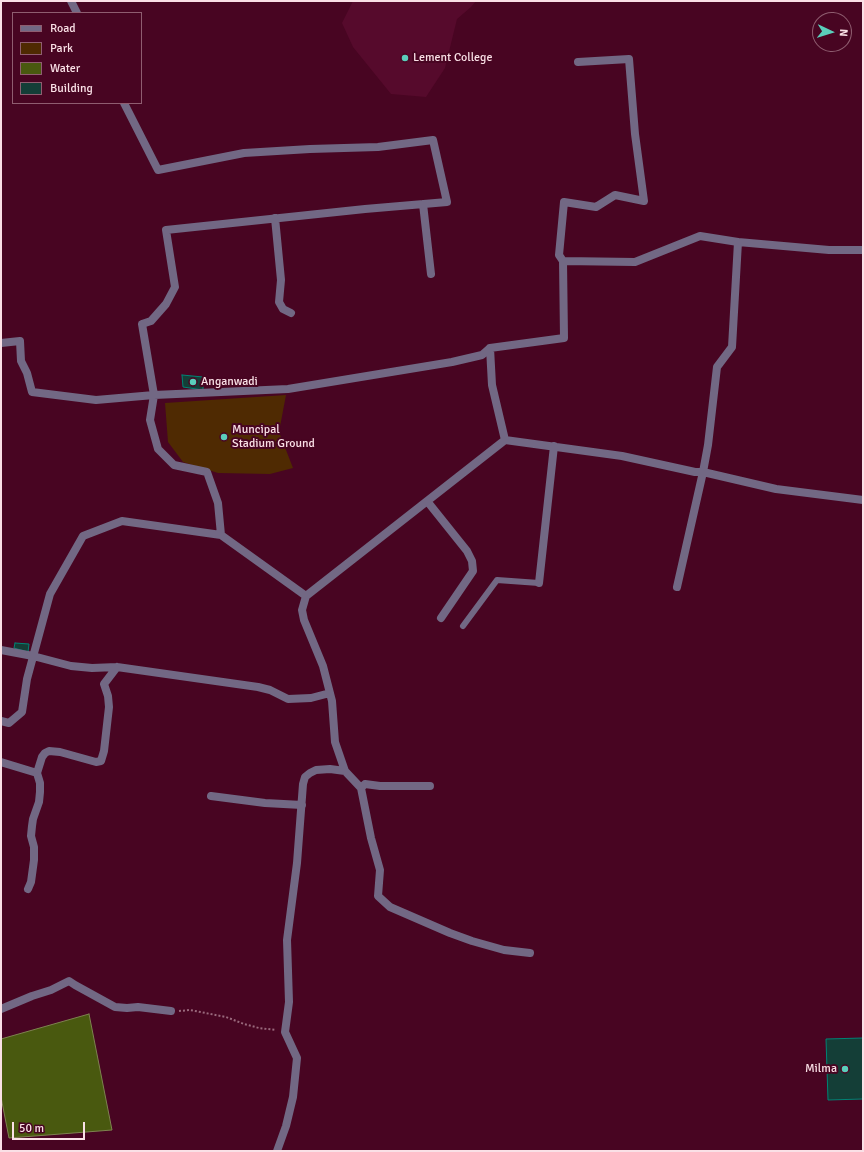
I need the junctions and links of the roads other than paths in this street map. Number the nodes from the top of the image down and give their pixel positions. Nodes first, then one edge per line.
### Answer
1 (71, 1) edge
2 (76, 12) edge
3 (578, 62) dead end
4 (125, 104) edge
5 (422, 204) junction
6 (275, 218) junction
7 (738, 242) junction
8 (863, 250) edge
9 (562, 262) junction
10 (431, 274) dead end
11 (291, 313) dead end
12 (1, 343) edge
13 (490, 348) junction
14 (154, 395) junction
15 (505, 440) junction
16 (554, 446) junction
17 (703, 472) junction
18 (863, 500) edge
19 (427, 501) junction
20 (221, 535) junction
21 (539, 583) joint
22 (677, 587) dead end
23 (306, 596) junction
24 (441, 618) dead end
25 (463, 626) dead end
26 (1, 650) edge
27 (33, 656) junction
28 (117, 667) junction
29 (330, 693) junction
30 (1, 721) edge
31 (1, 762) edge
32 (345, 771) junction
33 (37, 773) junction
34 (430, 786) dead end
35 (361, 788) junction
36 (211, 796) dead end
37 (302, 805) junction
38 (28, 889) dead end
39 (530, 953) dead end
40 (1, 1009) edge
41 (171, 1011) road end
42 (277, 1151) edge

1 - 2 street
3 - 9 street
4 - 5 street
5 - 6 street
5 - 10 street
6 - 11 street
6 - 14 street
7 - 8 street
7 - 9 street
7 - 17 street
9 - 13 street
12 - 14 street
13 - 14 street
13 - 15 street
14 - 20 street
15 - 16 street
15 - 19 street
16 - 17 street
16 - 21 street
17 - 18 street
17 - 22 street
19 - 23 street
19 - 24 street
20 - 23 street
20 - 27 street
21 - 25 lane
23 - 29 street
26 - 27 street
27 - 28 street
27 - 30 street
28 - 29 street
28 - 33 street
29 - 32 street
31 - 33 street
32 - 35 street
32 - 37 street
33 - 38 street
34 - 35 street
35 - 39 street
36 - 37 street
37 - 42 street
40 - 41 street

